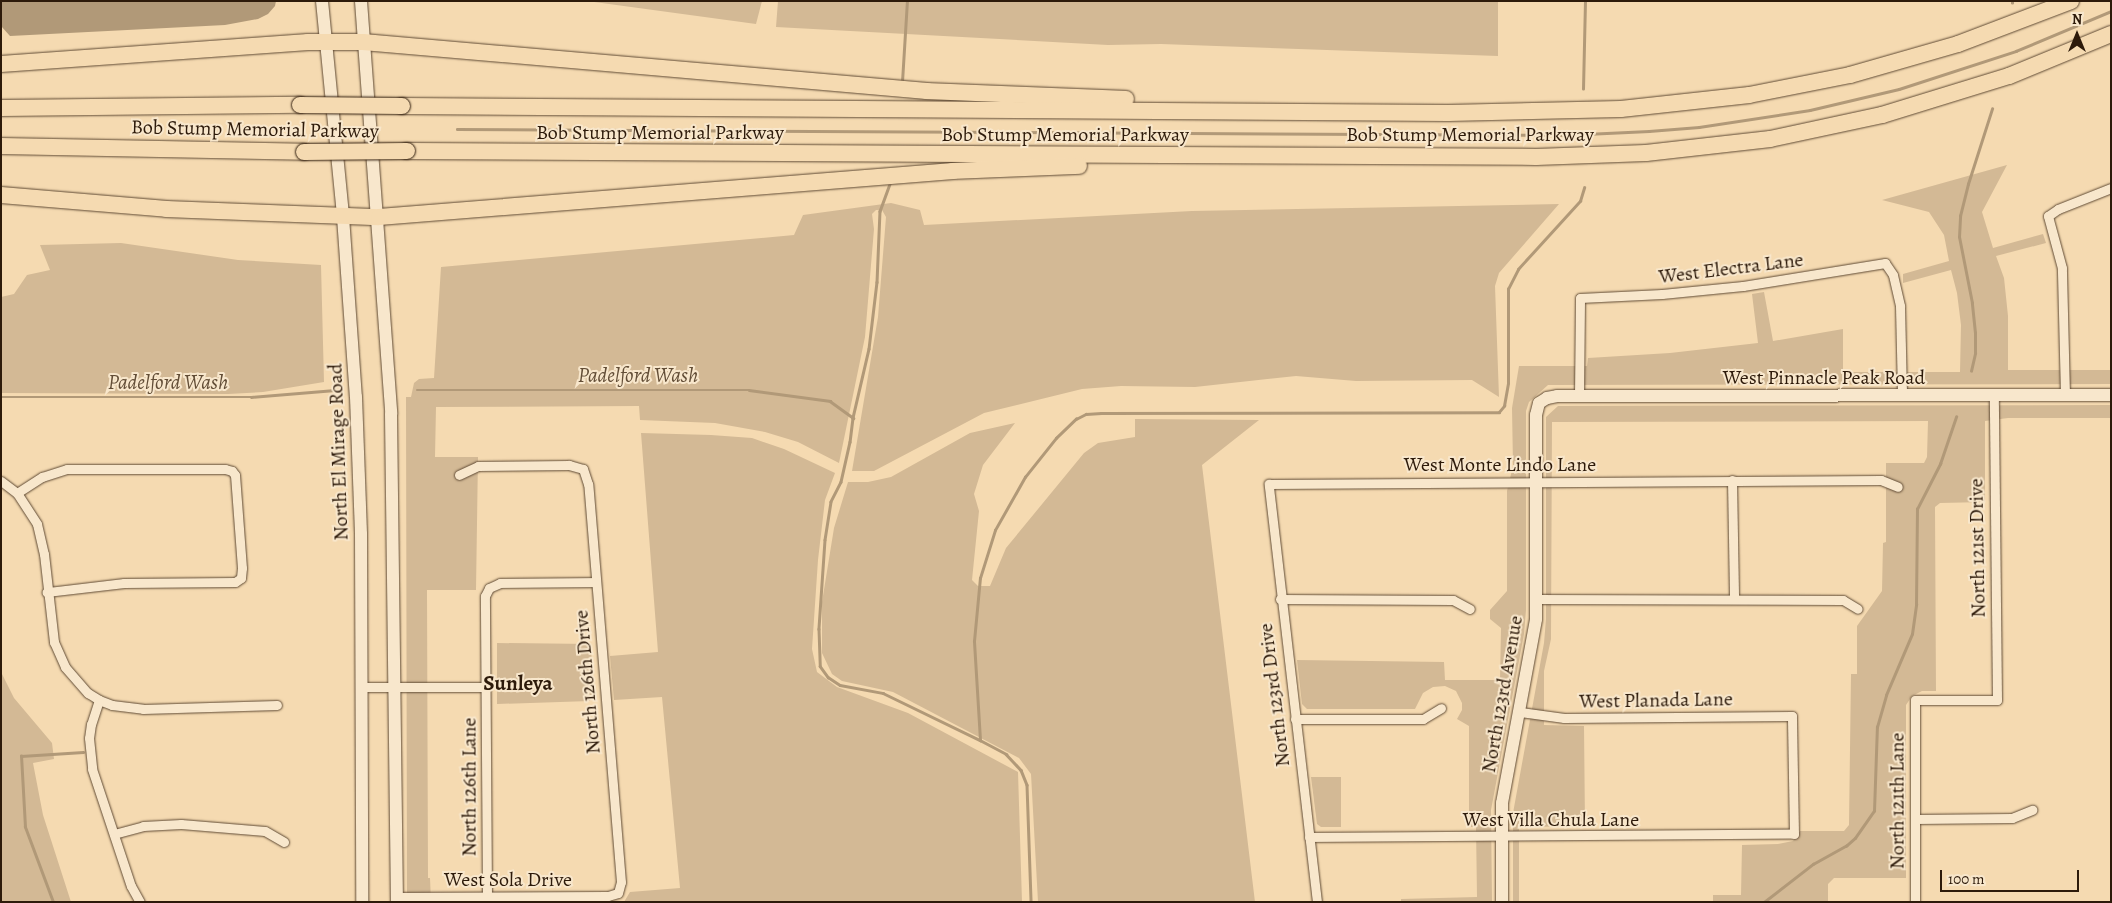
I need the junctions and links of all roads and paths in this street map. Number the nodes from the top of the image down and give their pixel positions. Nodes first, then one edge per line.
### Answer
1 (322, 1) edge
2 (361, 1) edge
3 (2071, 1) edge
4 (2111, 34) edge
5 (326, 41) junction
6 (363, 42) junction
7 (1, 64) edge
8 (1, 108) edge
9 (1448, 113) junction
10 (1, 146) edge
11 (1446, 156) junction
12 (2111, 188) edge
13 (1, 195) edge
14 (343, 217) junction
15 (378, 217) junction
16 (2065, 395) junction
17 (1579, 396) junction
18 (1902, 396) junction
19 (1994, 396) junction
20 (2111, 396) edge
21 (1539, 403) joint
22 (458, 475) dead end
23 (1732, 480) junction
24 (1, 481) edge
25 (1535, 481) junction
26 (1269, 484) joint
27 (1898, 487) dead end
28 (18, 493) junction
29 (596, 582) junction
30 (47, 592) junction
31 (1536, 599) junction
32 (1734, 599) junction
33 (1280, 600) junction
34 (1470, 609) dead end
35 (1858, 609) dead end
36 (362, 687) junction
37 (395, 687) junction
38 (486, 687) junction
39 (99, 700) junction
40 (1915, 700) joint
41 (277, 705) dead end
42 (1441, 708) dead end
43 (1520, 712) junction
44 (1295, 719) junction
45 (2032, 810) dead end
46 (1915, 820) junction
47 (114, 834) junction
48 (1794, 834) joint
49 (1501, 836) junction
50 (1309, 837) junction
51 (284, 842) dead end
52 (618, 893) joint
53 (487, 896) junction
54 (397, 899) edge
55 (140, 902) edge
56 (362, 902) edge
57 (1317, 902) edge
58 (1502, 902) edge
59 (1915, 902) edge

1 - 5 main road, North El Mirage Road
2 - 6 main road
3 - 9 highway, Bob Stump Memorial Parkway
4 - 11 highway, Bob Stump Memorial Parkway
5 - 6 highway
5 - 7 highway
5 - 14 main road, North El Mirage Road
6 - 9 highway
6 - 15 main road
8 - 9 highway, Bob Stump Memorial Parkway, bridge
10 - 11 highway, Bob Stump Memorial Parkway, bridge
11 - 15 highway
12 - 16 street
13 - 14 highway
14 - 15 highway
14 - 36 main road, North El Mirage Road
15 - 37 main road
16 - 19 main road, West Pinnacle Peak Road
16 - 20 main road, West Pinnacle Peak Road
17 - 18 main road, West Pinnacle Peak Road
17 - 18 street, West Electra Lane
17 - 21 main road, West Pinnacle Peak Road
18 - 19 main road, West Pinnacle Peak Road
19 - 40 street, North 121st Drive
21 - 25 main road, North 123rd Avenue
22 - 29 street, North 126th Drive
23 - 25 street, West Monte Lindo Lane
23 - 27 street, West Monte Lindo Lane
23 - 32 street
24 - 28 street
25 - 26 street, West Monte Lindo Lane
25 - 31 main road, North 123rd Avenue
26 - 33 street, North 123rd Drive
28 - 30 street
28 - 30 street
29 - 38 street, North 126th Lane
29 - 52 street, North 126th Drive
30 - 39 street
31 - 32 street
31 - 43 main road, North 123rd Avenue
32 - 35 street
33 - 34 street
33 - 44 street, North 123rd Drive
36 - 37 street
36 - 56 main road, North El Mirage Road
37 - 38 street
37 - 54 main road
38 - 53 street, North 126th Lane
39 - 41 street
39 - 47 street
40 - 46 street, North 121th Lane
42 - 44 street
43 - 48 street, West Planada Lane
43 - 49 main road, North 123rd Avenue
44 - 50 street, North 123rd Drive
45 - 46 street
46 - 59 street, North 121th Lane
47 - 51 street
47 - 55 street
48 - 49 street, West Villa Chula Lane
49 - 50 street, West Villa Chula Lane
49 - 58 main road, North 123rd Avenue
50 - 57 street, North 123rd Drive
52 - 53 street, West Sola Drive
53 - 54 street, West Sola Drive

